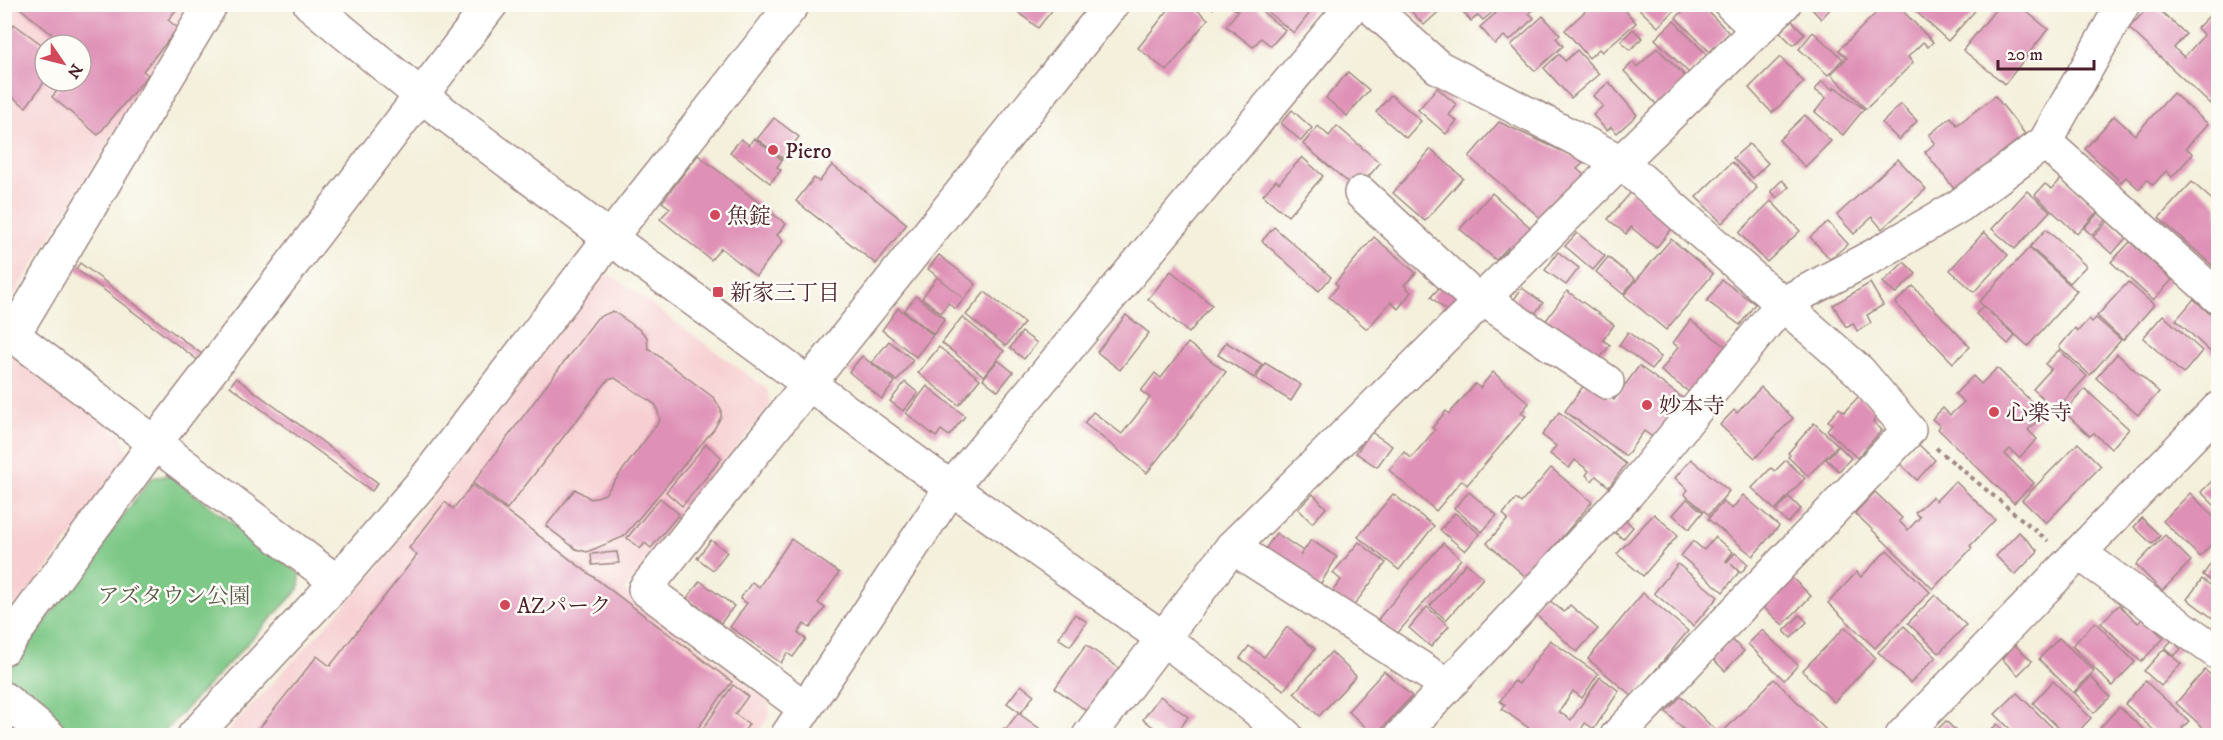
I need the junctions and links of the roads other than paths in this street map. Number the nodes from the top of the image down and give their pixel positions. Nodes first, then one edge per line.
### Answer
1 (211, 4) edge
2 (310, 4) edge
3 (491, 4) edge
4 (793, 4) edge
5 (1112, 4) edge
6 (1354, 4) edge
7 (1368, 4) edge
8 (1731, 4) edge
9 (1784, 4) edge
10 (2123, 4) edge
11 (1758, 30) junction
12 (420, 95) junction
13 (2045, 142) junction
14 (1621, 162) junction
15 (1361, 193) dead end
16 (610, 238) junction
17 (2218, 297) edge
18 (1481, 301) junction
19 (1782, 304) junction
20 (1607, 382) dead end
21 (809, 383) junction
22 (2218, 409) edge
23 (155, 443) junction
24 (951, 488) junction
25 (1232, 547) junction
26 (2075, 557) junction
27 (337, 582) junction
28 (1163, 638) junction
29 (4, 648) edge
30 (2218, 653) edge
31 (1447, 685) junction
32 (4, 699) edge
33 (805, 708) junction
34 (50, 735) edge
35 (194, 735) edge
36 (787, 735) edge
37 (1089, 735) edge
38 (1286, 735) edge
39 (1401, 735) edge
40 (1617, 735) edge
41 (1902, 735) edge

1 - 23 street
2 - 12 street
3 - 12 street
4 - 16 street
5 - 21 street
6 - 24 street
7 - 14 street
8 - 11 street
9 - 11 street
10 - 13 street
11 - 14 street
12 - 16 street
12 - 23 street
13 - 17 street
13 - 19 street
14 - 18 street
14 - 19 street
15 - 18 street
16 - 21 street
16 - 27 street
18 - 20 street
18 - 25 street
19 - 31 street
19 - 40 street
21 - 24 street
21 - 33 street
22 - 26 street
23 - 27 street
23 - 29 street
24 - 28 street
24 - 33 street
25 - 28 street
25 - 31 street
26 - 30 street
26 - 41 street
27 - 35 street
28 - 37 street
28 - 38 street
31 - 39 street
32 - 34 street
33 - 36 street

